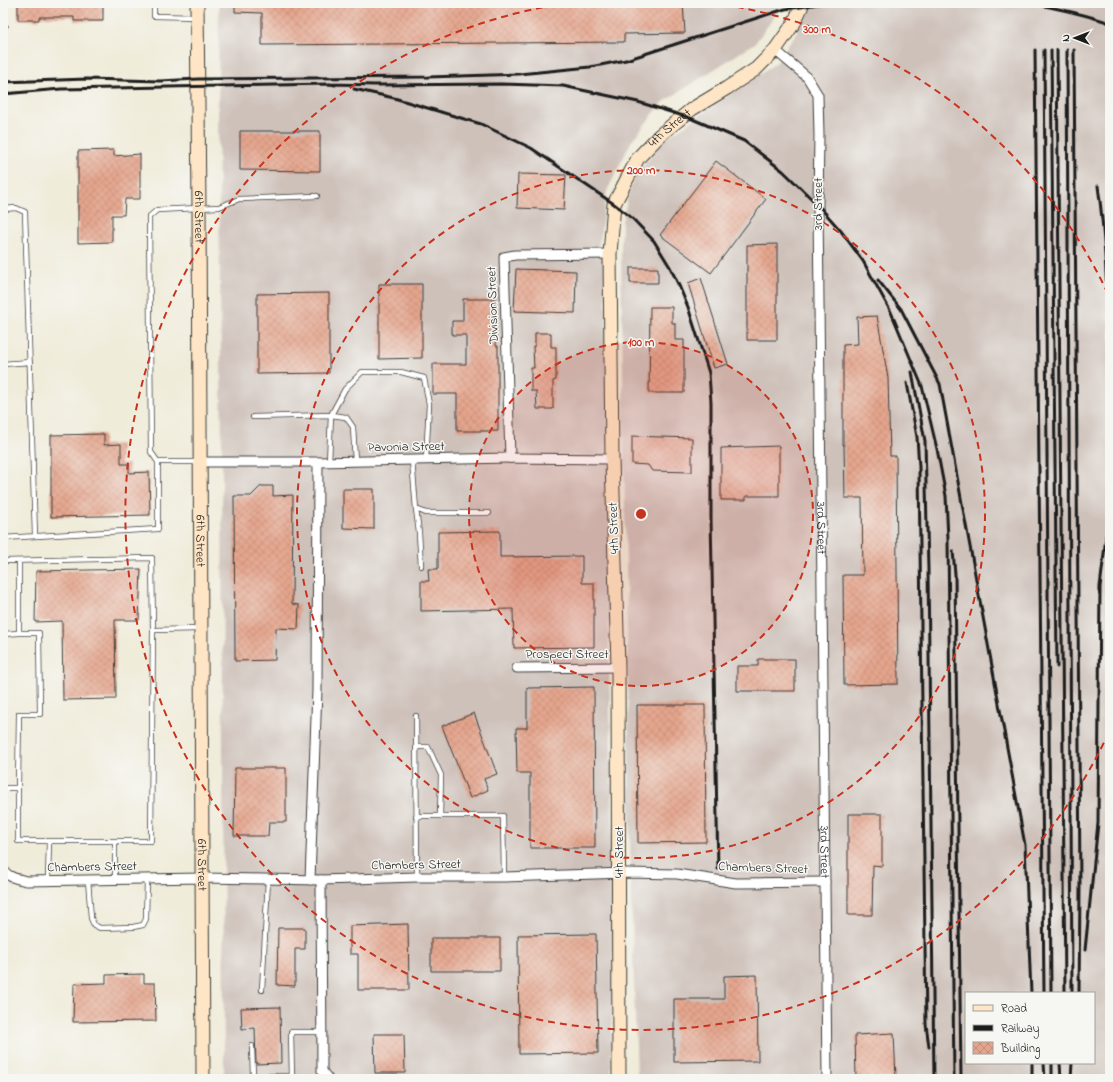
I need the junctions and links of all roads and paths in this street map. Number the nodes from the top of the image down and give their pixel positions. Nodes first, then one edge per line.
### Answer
1 (154, 3) edge
2 (197, 3) edge
3 (803, 3) edge
4 (197, 17) junction
5 (775, 50) junction
6 (317, 196) dead end
7 (199, 207) junction
8 (3, 209) edge
9 (610, 254) junction
10 (30, 362) junction
11 (3, 364) edge
12 (331, 414) junction
13 (253, 416) dead end
14 (510, 458) junction
15 (612, 459) junction
16 (412, 460) junction
17 (426, 460) junction
18 (355, 461) junction
19 (158, 462) junction
20 (200, 462) junction
21 (318, 462) junction
22 (329, 462) junction
23 (416, 509) junction
24 (489, 513) dead end
25 (35, 536) junction
26 (3, 538) edge
27 (19, 560) junction
28 (3, 561) edge
29 (421, 566) dead end
30 (201, 629) junction
31 (153, 630) junction
32 (19, 633) junction
33 (3, 634) edge
34 (618, 667) junction
35 (517, 668) dead end
36 (416, 716) dead end
37 (416, 746) junction
38 (3, 788) edge
39 (18, 788) junction
40 (416, 816) junction
41 (440, 816) junction
42 (49, 841) junction
43 (116, 841) junction
44 (5, 873) edge
45 (619, 873) junction
46 (417, 877) junction
47 (504, 877) junction
48 (202, 878) junction
49 (115, 879) junction
50 (147, 879) junction
51 (48, 880) junction
52 (88, 880) junction
53 (268, 880) junction
54 (310, 880) junction
55 (321, 880) junction
56 (825, 882) junction
57 (262, 990) dead end
58 (322, 1032) junction
59 (252, 1046) dead end
60 (292, 1077) edge
61 (203, 1079) edge
62 (328, 1079) edge
63 (620, 1079) edge
64 (826, 1079) edge

1 - 4 lane
2 - 4 main road, 6th Street
3 - 5 main road
4 - 7 main road, 6th Street
5 - 9 main road, 4th Street
5 - 56 street, 3rd Street
6 - 7 lane
7 - 19 lane
7 - 20 main road, 6th Street
8 - 10 lane
9 - 14 street, Division Street
9 - 15 main road, 4th Street
10 - 11 lane
10 - 25 lane
12 - 13 lane
12 - 17 lane
12 - 18 lane
12 - 22 lane
14 - 15 street, Pavonia Street
14 - 17 street, Pavonia Street
15 - 34 main road, 4th Street
16 - 17 street, Pavonia Street
16 - 18 street, Pavonia Street
16 - 23 lane
18 - 22 street, Pavonia Street
19 - 20 lane
19 - 25 lane
20 - 21 street, Pavonia Street
20 - 30 main road, 6th Street
21 - 22 street, Pavonia Street
21 - 54 street
23 - 24 lane
23 - 29 lane
25 - 26 lane
27 - 28 lane
27 - 31 lane
27 - 32 lane
30 - 31 lane
30 - 48 main road, 6th Street
31 - 43 lane
32 - 33 lane
32 - 39 lane
34 - 35 street, Prospect Street
34 - 45 main road, 4th Street
36 - 37 lane
37 - 40 lane
37 - 41 lane
38 - 39 lane
39 - 42 lane
40 - 41 lane
40 - 46 lane
41 - 47 lane
42 - 43 lane
42 - 51 lane
43 - 49 lane
44 - 51 street, Chambers Street
45 - 47 street, Chambers Street
45 - 56 street, Chambers Street
45 - 63 main road, 4th Street
46 - 47 street, Chambers Street
46 - 55 street, Chambers Street
48 - 50 street, Chambers Street
48 - 53 street, Chambers Street
48 - 61 main road, 6th Street
49 - 50 street, Chambers Street
49 - 52 street, Chambers Street
50 - 52 lane
51 - 52 street, Chambers Street
53 - 54 street, Chambers Street
53 - 57 lane
54 - 55 street, Chambers Street
55 - 58 street
56 - 64 street, 3rd Street
58 - 60 lane
58 - 62 street
59 - 60 lane

